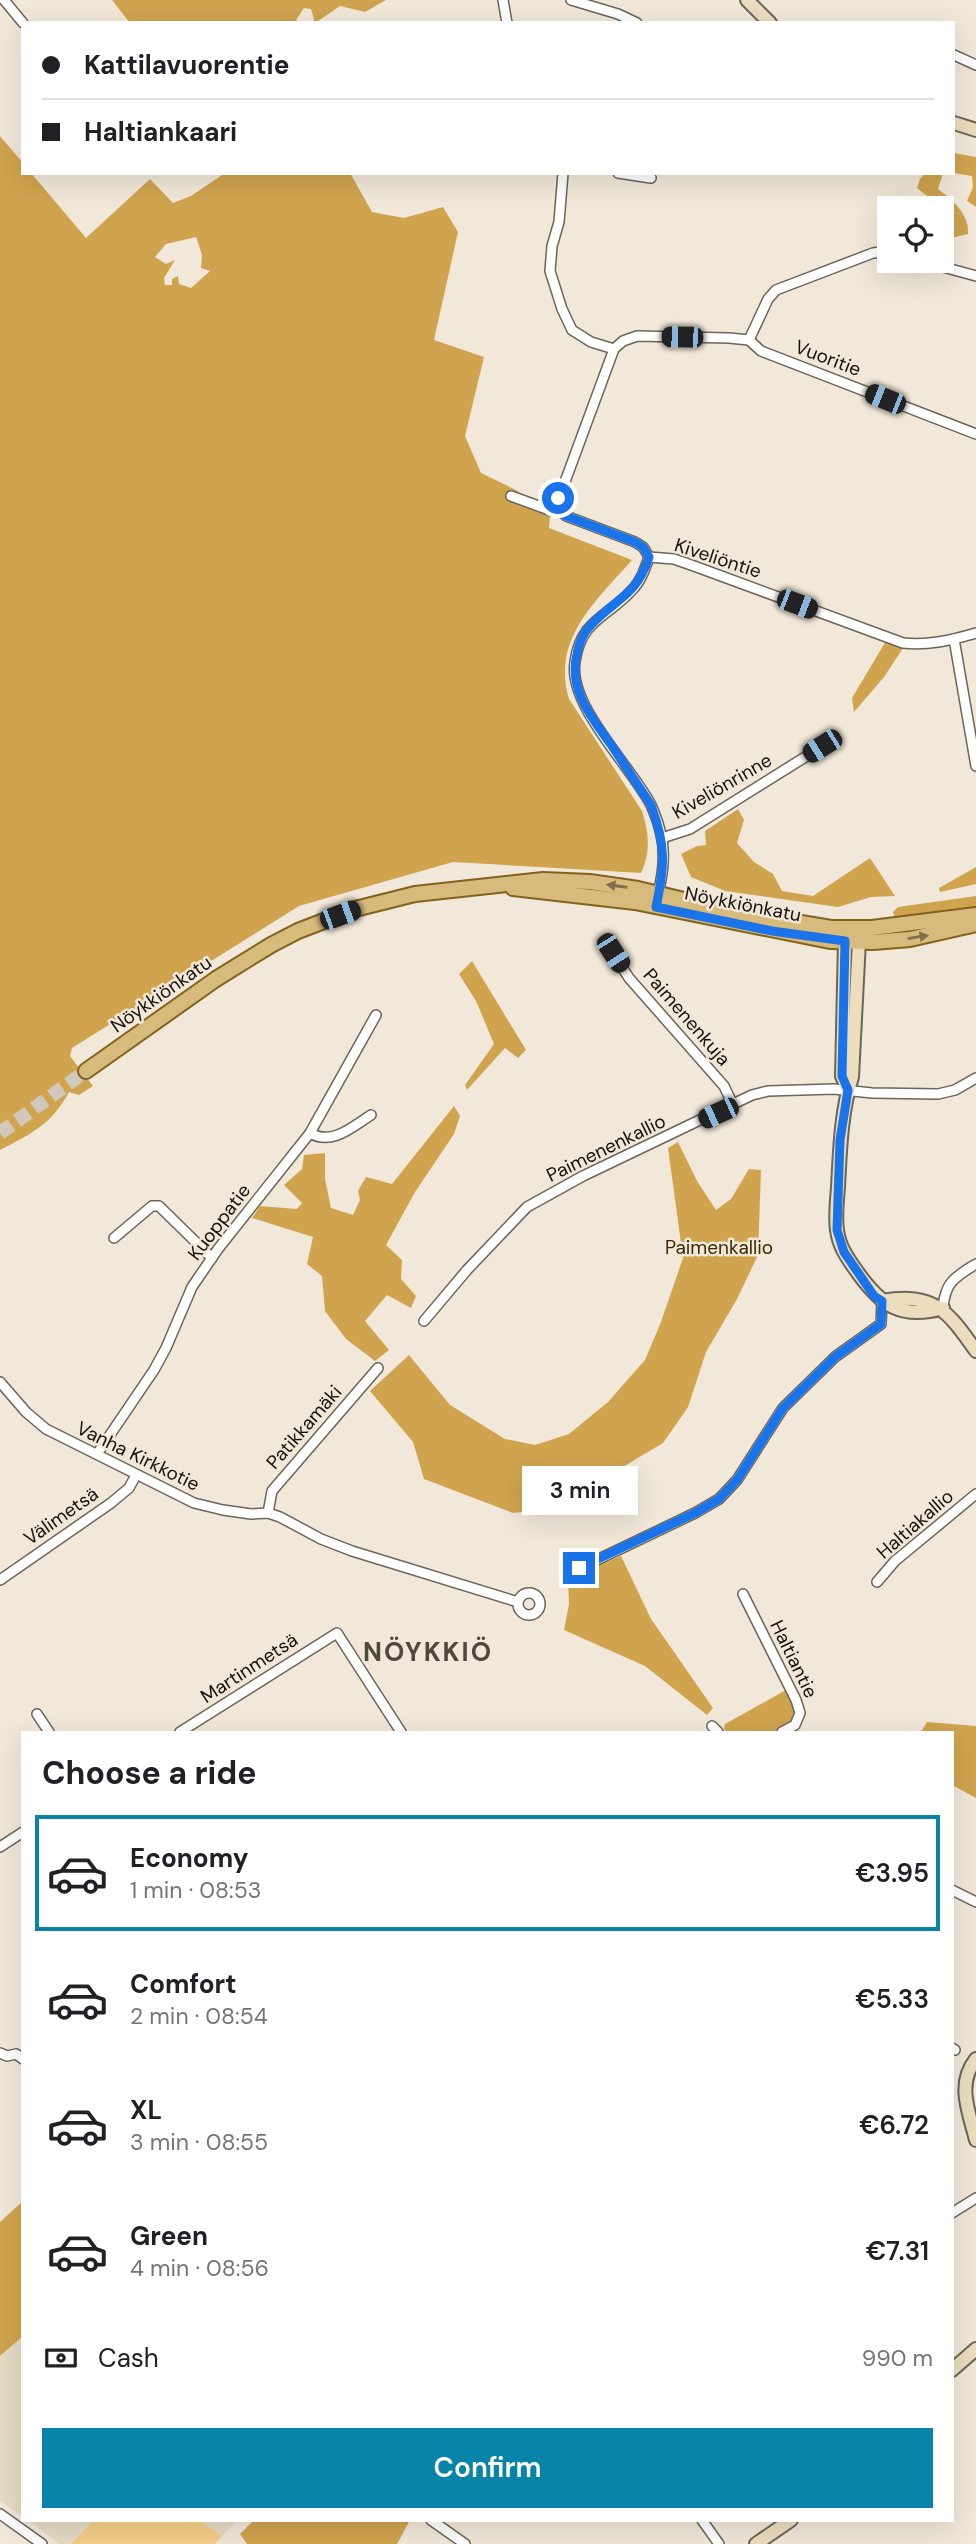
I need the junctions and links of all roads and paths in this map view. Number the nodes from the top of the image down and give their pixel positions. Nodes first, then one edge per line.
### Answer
1 (4, 0) edge
2 (503, 0) edge
3 (571, 0) edge
4 (747, 0) edge
5 (21, 21) edge
6 (507, 21) edge
7 (633, 21) edge
8 (768, 21) edge
9 (955, 55) edge
10 (976, 65) edge
11 (955, 123) edge
12 (976, 130) edge
13 (562, 175) edge
14 (631, 175) edge
15 (651, 178) dead end
16 (877, 252) edge
17 (954, 270) edge
18 (976, 276) edge
19 (749, 340) junction
20 (614, 349) junction
21 (976, 434) edge
22 (511, 496) dead end
23 (560, 510) junction
24 (649, 557) junction
25 (976, 633) edge
26 (954, 639) junction
27 (834, 739) dead end
28 (976, 766) edge
29 (662, 838) junction
30 (657, 900) junction
31 (976, 915) edge
32 (976, 924) edge
33 (852, 937) junction
34 (613, 953) dead end
35 (376, 1015) dead end
36 (86, 1072) tunnel mouth
37 (976, 1078) edge
38 (848, 1090) junction
39 (733, 1105) junction
40 (371, 1115) dead end
41 (310, 1133) junction
42 (114, 1238) dead end
43 (212, 1258) junction
44 (976, 1264) edge
45 (882, 1301) junction
46 (943, 1308) junction
47 (424, 1321) dead end
48 (976, 1350) edge
49 (378, 1368) dead end
50 (0, 1382) edge
51 (97, 1454) junction
52 (136, 1475) junction
53 (976, 1494) edge
54 (268, 1513) junction
55 (572, 1572) dead end
56 (0, 1580) edge
57 (877, 1582) dead end
58 (743, 1594) dead end
59 (518, 1602) dead end
60 (37, 1714) dead end
61 (48, 1731) edge
62 (182, 1731) edge
63 (400, 1731) edge
64 (784, 1731) edge
65 (21, 1833) edge
66 (0, 1846) edge
67 (954, 1891) edge
68 (976, 1902) edge
69 (1, 2055) edge
70 (21, 2058) edge
71 (976, 2059) edge
72 (976, 2140) edge
73 (976, 2198) edge
74 (954, 2212) edge
75 (976, 2349) edge
76 (954, 2368) edge
77 (0, 2514) edge
78 (434, 2522) edge
79 (703, 2522) edge
80 (788, 2522) edge
81 (42, 2544) edge
82 (465, 2544) edge
83 (719, 2544) edge
84 (757, 2544) edge

1 - 5 street
2 - 6 street
3 - 7 street
4 - 8 street
9 - 10 street
11 - 12 street
13 - 20 street
14 - 15 street
16 - 19 street
17 - 18 street
19 - 20 street
19 - 21 street, Vuoritie
20 - 23 street
22 - 23 street
23 - 24 street
24 - 26 street, Kiveliöntie
24 - 29 street
25 - 26 street, Kiveliöntie
26 - 28 street
27 - 29 street, Kiveliönrinne
29 - 30 street
30 - 33 main road, Nöykkiönkatu
30 - 36 main road, Nöykkiönkatu
31 - 33 main road, Nöykkiönkatu
33 -> 32 main road, Nöykkiönkatu
33 - 38 street
34 - 39 street, Paimenenkuja
35 - 41 street, Kuoppatie
37 - 38 street, Paimenenkallio
38 - 39 street, Paimenenkallio
38 - 45 street
39 - 47 street, Paimenenkallio
40 - 41 street
41 - 43 street, Kuoppatie
42 - 43 street
43 - 51 street, Kuoppatie
44 - 46 street
45 - 46 street
45 - 55 street
46 - 48 street
49 - 54 street, Patikkamäki
50 - 51 street, Vanha Kirkkotie
51 - 52 street, Vanha Kirkkotie
52 - 54 street, Vanha Kirkkotie
52 - 56 street, Välimetsä
53 - 57 street, Haltiakallio
54 - 59 street, Vanha Kirkkotie
58 - 64 street, Haltiantie
60 - 61 street
62 - 63 street, Martinmetsä
65 - 66 street
67 - 68 street
69 - 70 street
71 - 72 street
73 - 74 street
75 - 76 street
77 - 81 street
78 - 82 street
79 - 83 street
80 - 84 street

